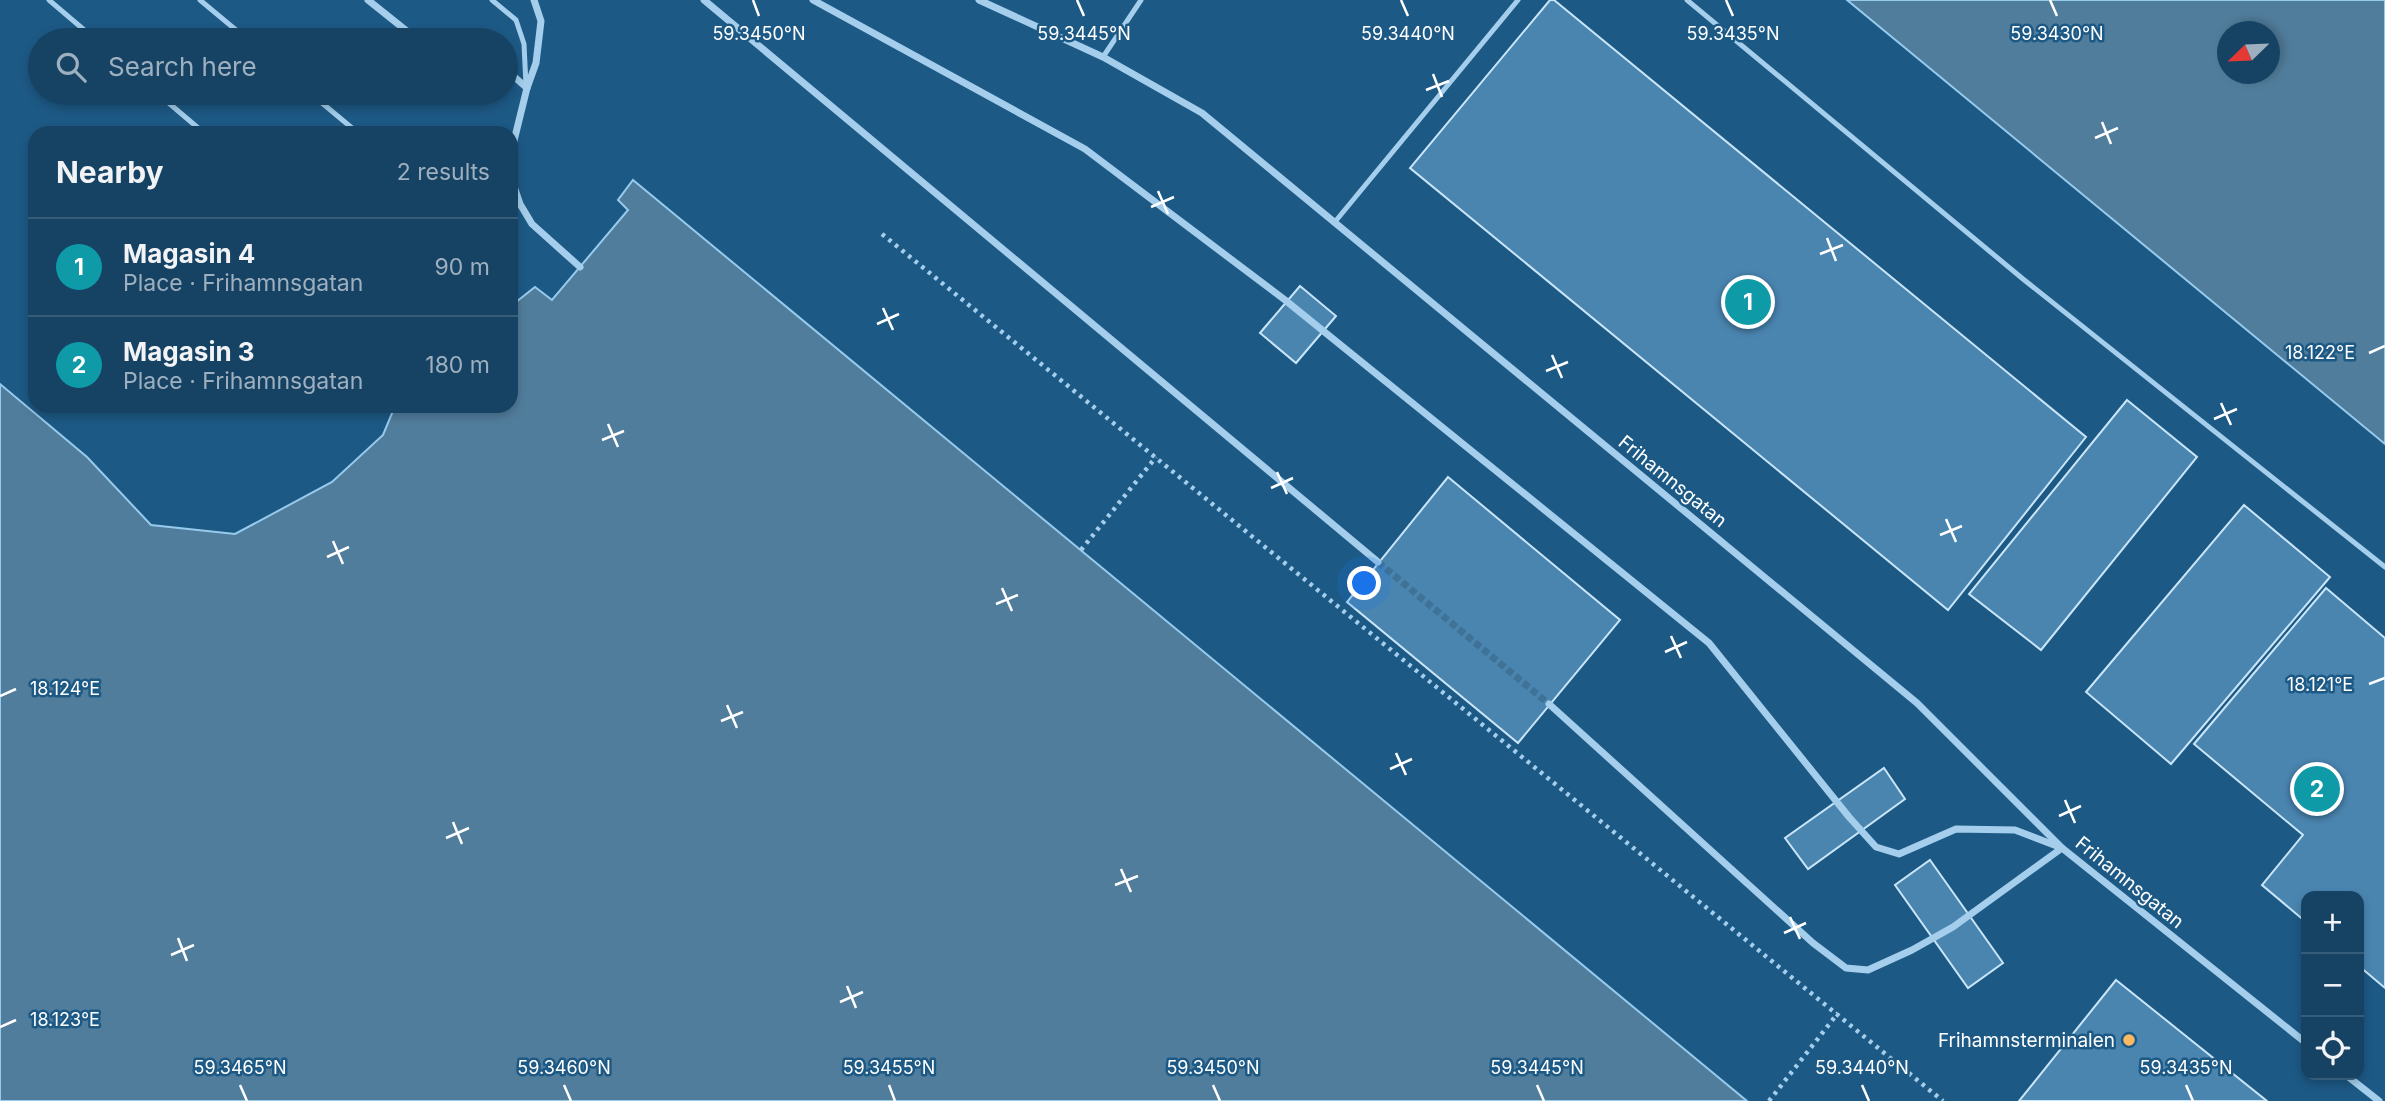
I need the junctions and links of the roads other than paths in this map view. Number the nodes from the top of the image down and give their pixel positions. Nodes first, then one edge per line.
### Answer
1 (49, 0) edge
2 (200, 0) edge
3 (368, 0) edge
4 (492, 0) edge
5 (534, 0) edge
6 (704, 0) edge
7 (813, 0) edge
8 (979, 0) edge
9 (1141, 0) edge
10 (1518, 0) edge
11 (1687, 0) edge
12 (82, 28) edge
13 (234, 28) edge
14 (403, 28) edge
15 (1103, 57) junction
16 (518, 80) edge
17 (527, 88) junction
18 (171, 105) edge
19 (324, 105) edge
20 (196, 126) edge
21 (350, 126) edge
22 (518, 126) edge
23 (518, 198) edge
24 (520, 204) joint
25 (1335, 223) junction
26 (580, 267) dead end
27 (1378, 562) tunnel mouth
28 (2385, 567) edge
29 (1549, 704) tunnel mouth
30 (2062, 848) junction
31 (2301, 1039) edge
32 (2352, 1080) edge
33 (2379, 1101) edge

1 - 12 lane
2 - 13 lane
3 - 14 street
4 - 17 lane
5 - 17 street
6 - 27 street
7 - 30 street
8 - 15 street, Frihamnsgatan
9 - 15 lane
10 - 25 lane
11 - 28 lane
15 - 25 street, Frihamnsgatan
16 - 17 street
17 - 22 street
18 - 20 lane
19 - 21 lane
23 - 24 street
24 - 26 street
25 - 30 street, Frihamnsgatan
29 - 30 street
30 - 31 street, Frihamnsgatan
32 - 33 street

